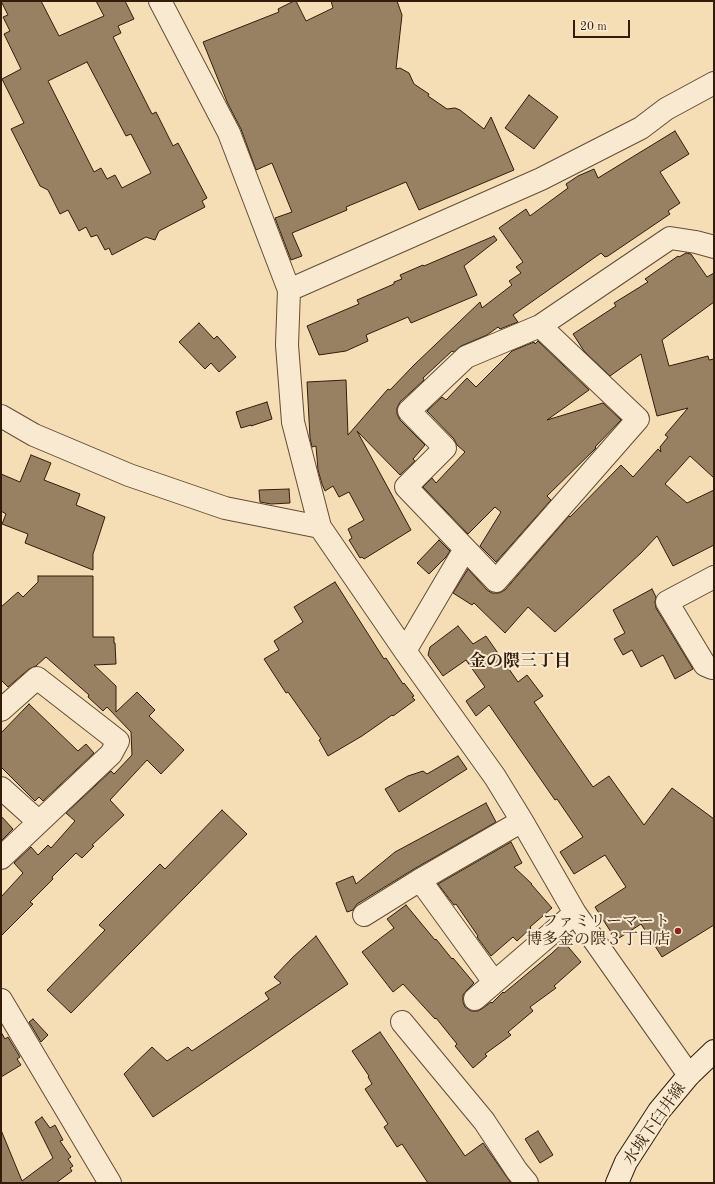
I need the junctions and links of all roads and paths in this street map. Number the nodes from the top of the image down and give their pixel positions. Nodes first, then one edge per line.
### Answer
1 (160, 1) edge
2 (714, 83) edge
3 (714, 247) edge
4 (289, 290) junction
5 (540, 326) junction
6 (1, 416) edge
7 (320, 527) junction
8 (465, 549) junction
9 (714, 577) edge
10 (405, 651) junction
11 (714, 668) edge
12 (1, 710) edge
13 (1, 788) edge
14 (522, 821) junction
15 (39, 822) junction
16 (1, 858) edge
17 (420, 880) junction
18 (575, 913) junction
19 (364, 915) dead end
20 (494, 982) junction
21 (475, 998) dead end
22 (1, 1000) edge
23 (402, 1022) dead end
24 (714, 1051) edge
25 (688, 1075) junction
26 (110, 1183) edge
27 (527, 1183) edge
28 (617, 1183) edge

1 - 4 street
2 - 4 street
3 - 5 street
4 - 7 street
5 - 8 street
5 - 8 street
6 - 7 street
7 - 10 street
8 - 10 street
9 - 11 street
10 - 14 street
12 - 15 street
13 - 15 street
14 - 17 street
14 - 18 street
15 - 16 street
17 - 19 street
17 - 20 street
18 - 20 street
18 - 25 street
20 - 21 street
22 - 26 street
23 - 27 street
24 - 25 street, 水城下臼井線
25 - 28 street, 水城下臼井線

